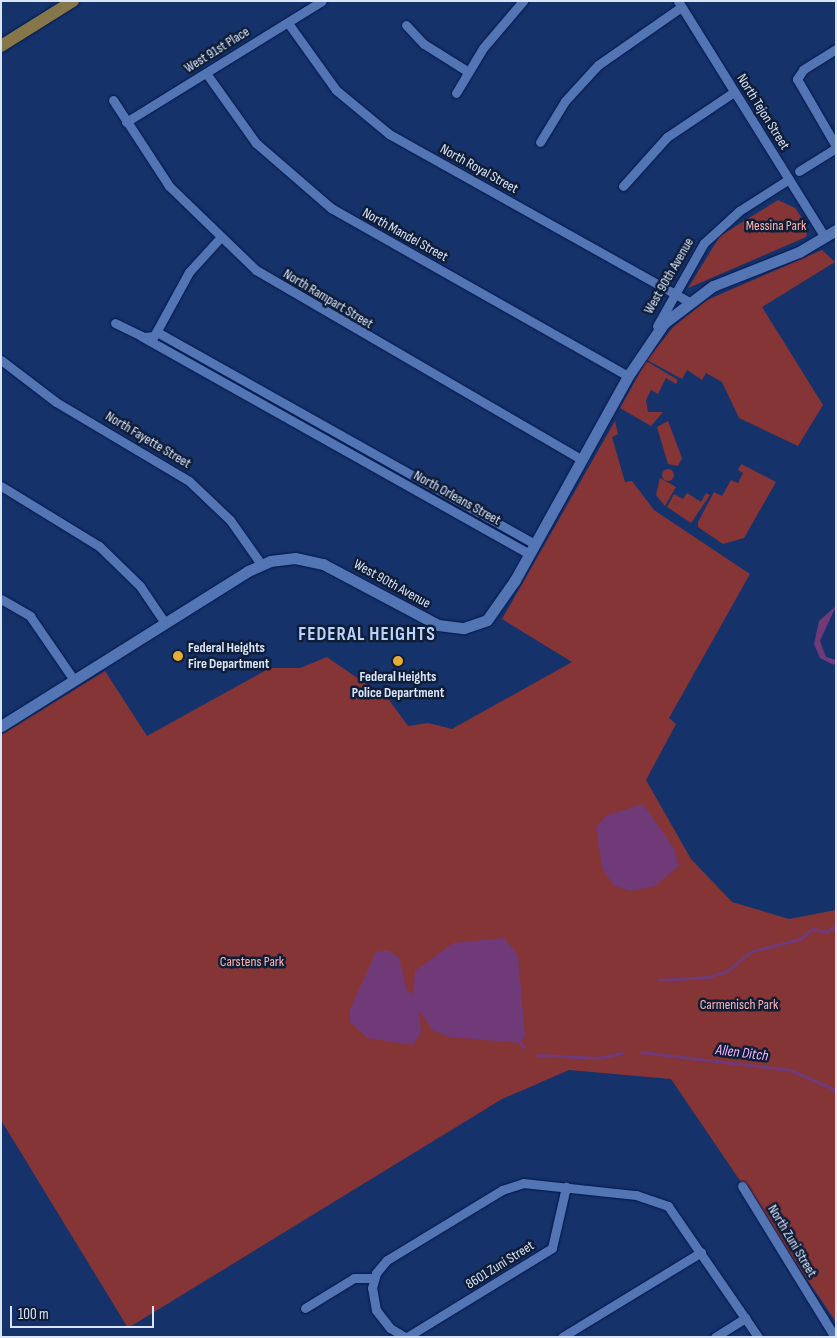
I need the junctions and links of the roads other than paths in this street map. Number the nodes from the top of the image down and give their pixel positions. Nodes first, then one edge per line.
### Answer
1 (73, 1) edge
2 (322, 1) edge
3 (523, 1) edge
4 (680, 4) edge
5 (288, 23) junction
6 (406, 25) dead end
7 (1, 46) edge
8 (836, 49) edge
9 (467, 72) junction
10 (206, 73) junction
11 (734, 92) junction
12 (456, 93) dead end
13 (113, 100) dead end
14 (126, 122) junction
15 (540, 142) dead end
16 (836, 147) edge
17 (799, 171) dead end
18 (789, 179) junction
19 (623, 186) dead end
20 (836, 230) edge
21 (825, 237) junction
22 (218, 239) junction
23 (675, 294) junction
24 (689, 302) junction
25 (115, 323) dead end
26 (157, 332) junction
27 (141, 336) junction
28 (651, 338) junction
29 (1, 360) edge
30 (628, 376) junction
31 (271, 396) junction
32 (265, 406) junction
33 (376, 455) junction
34 (582, 460) junction
35 (371, 465) junction
36 (1, 486) edge
37 (532, 549) junction
38 (261, 564) junction
39 (1, 599) edge
40 (165, 623) junction
41 (74, 680) junction
42 (1, 726) edge
43 (742, 1186) dead end
44 (566, 1187) junction
45 (701, 1252) junction
46 (373, 1278) junction
47 (305, 1308) dead end
48 (746, 1318) junction
49 (406, 1337) edge
50 (562, 1337) edge
51 (715, 1337) edge
52 (758, 1337) edge
53 (835, 1337) edge

1 - 7 main road
2 - 5 street, West 91st Place
3 - 9 street
4 - 11 street, North Tejon Street
4 - 15 street
5 - 10 street, West 91st Place
5 - 23 street, North Royal Street
6 - 9 street
8 - 16 street
9 - 12 street
10 - 14 street, West 91st Place
10 - 30 street, North Mandel Street
11 - 18 street, North Tejon Street
11 - 19 street
13 - 14 street, North Rampart Street
14 - 22 street, North Rampart Street
16 - 17 street
18 - 21 street, North Tejon Street
18 - 23 street, West 90th Avenue
20 - 21 street, West 90th Avenue
21 - 24 street, West 90th Avenue
22 - 26 street
22 - 34 street, North Rampart Street
23 - 24 street, North Royal Street
23 - 28 street, West 90th Avenue
24 - 28 street, West 90th Avenue
25 - 27 street, North Orleans Street
26 - 27 street
26 - 31 street, North Orleans Street
27 - 32 street, North Orleans Street
28 - 30 street, West 90th Avenue
29 - 38 street, North Fayette Street
30 - 34 street, West 90th Avenue
31 - 32 street
31 - 33 street, North Orleans Street
32 - 35 street, North Orleans Street
33 - 35 street
33 - 37 street, North Orleans Street
34 - 37 street, West 90th Avenue
35 - 37 street, North Orleans Street
36 - 40 street
37 - 38 street, West 90th Avenue
38 - 40 street, West 90th Avenue
39 - 41 street
40 - 41 street, West 90th Avenue
41 - 42 street, West 90th Avenue
43 - 53 street, North Zuni Street
44 - 45 street
44 - 46 street
44 - 49 street, 8601 Zuni Street
45 - 48 street
45 - 50 street
46 - 47 street
46 - 49 street, 8601 Zuni Street
48 - 51 street
48 - 52 street

